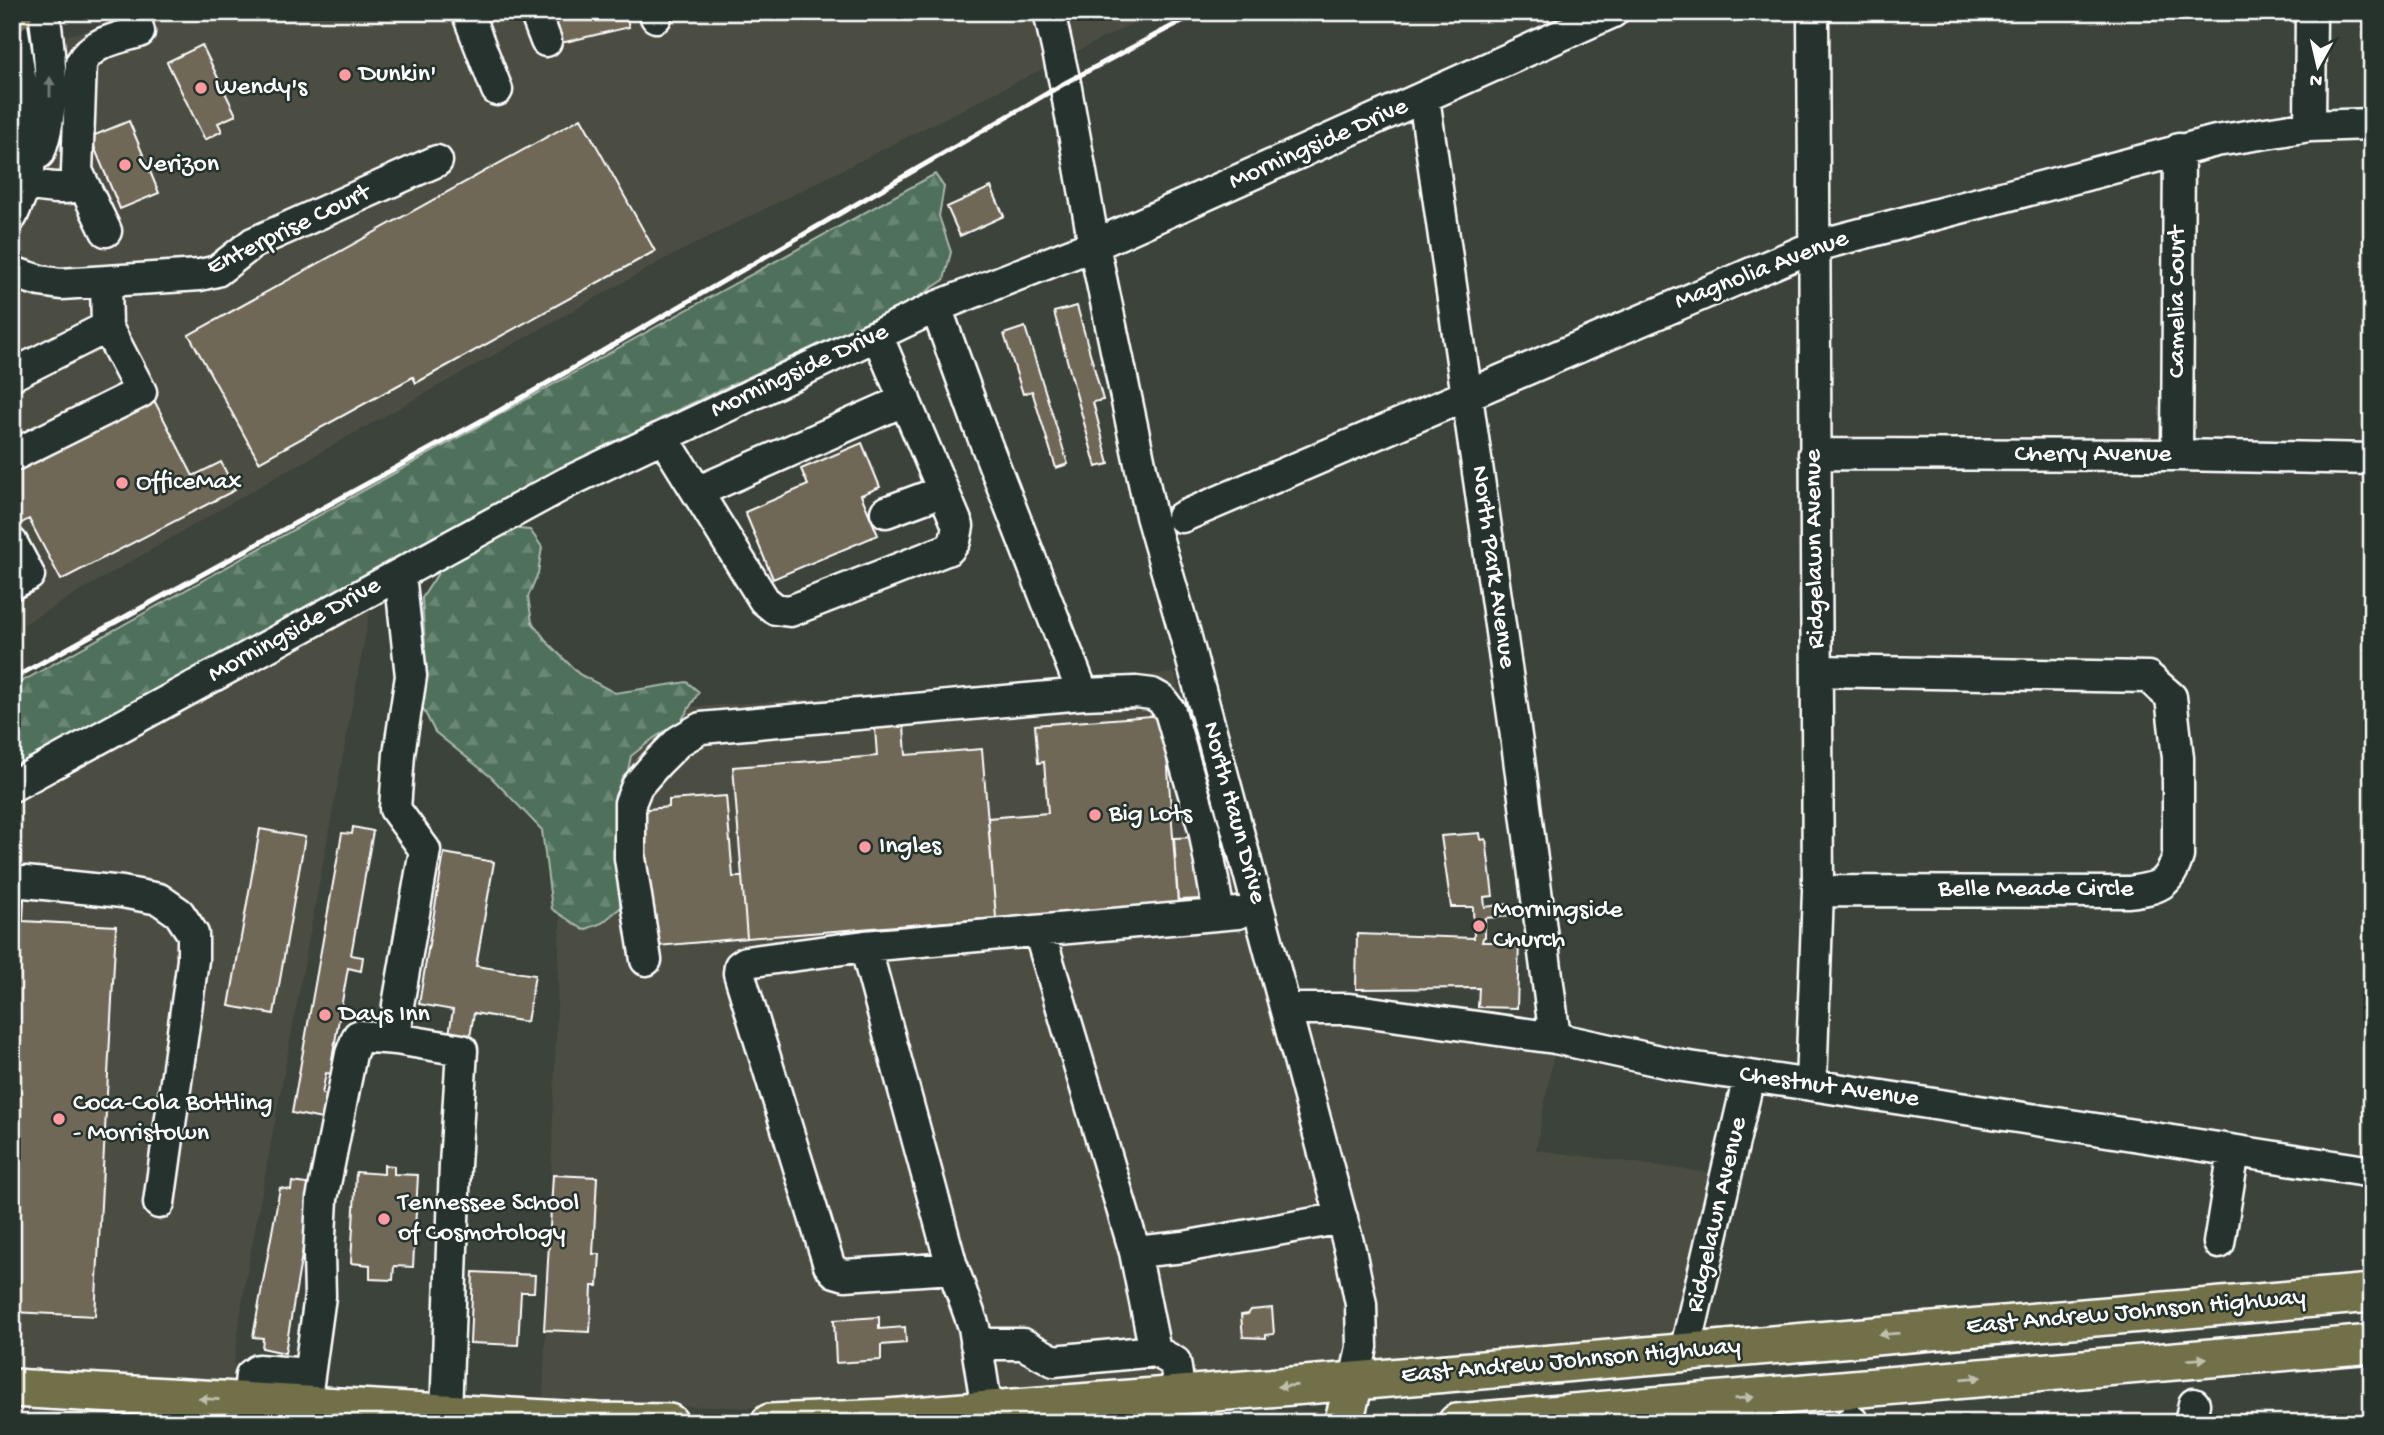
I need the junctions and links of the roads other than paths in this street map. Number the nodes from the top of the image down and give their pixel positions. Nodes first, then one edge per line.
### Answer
1 (44, 12) edge
2 (134, 12) edge
3 (467, 12) edge
4 (536, 12) edge
5 (1049, 12) edge
6 (1613, 12) edge
7 (1813, 12) edge
8 (2311, 12) edge
9 (12, 25) edge
10 (546, 41) dead end
11 (497, 90) dead end
12 (1424, 98) junction
13 (2372, 124) edge
14 (2310, 126) junction
15 (2179, 149) junction
16 (437, 161) dead end
17 (27, 180) junction
18 (83, 185) junction
19 (12, 216) edge
20 (106, 231) dead end
21 (1094, 245) junction
22 (1815, 246) junction
23 (12, 272) edge
24 (106, 282) junction
25 (936, 307) junction
26 (107, 327) junction
27 (877, 335) junction
28 (12, 375) edge
29 (1468, 393) junction
30 (905, 400) junction
31 (663, 437) junction
32 (1814, 454) junction
33 (2177, 455) junction
34 (12, 456) edge
35 (2372, 459) edge
36 (943, 491) junction
37 (697, 492) junction
38 (886, 512) dead end
39 (1182, 517) dead end
40 (12, 542) edge
41 (400, 574) junction
42 (12, 584) edge
43 (1818, 671) junction
44 (1083, 694) junction
45 (12, 786) edge
46 (12, 884) edge
47 (1818, 891) junction
48 (1259, 911) junction
49 (1219, 914) junction
50 (1038, 931) junction
51 (865, 946) junction
52 (646, 960) dead end
53 (1286, 1010) junction
54 (1555, 1038) junction
55 (396, 1039) junction
56 (1749, 1077) junction
57 (1811, 1085) junction
58 (2234, 1151) junction
59 (2372, 1172) edge
60 (159, 1203) dead end
61 (1342, 1218) junction
62 (2219, 1243) dead end
63 (1135, 1252) junction
64 (953, 1268) junction
65 (2372, 1293) edge
66 (976, 1344) junction
67 (2372, 1344) edge
68 (1155, 1351) junction
69 (1685, 1352) junction
70 (1354, 1381) junction
71 (12, 1388) edge
72 (307, 1390) junction
73 (1180, 1395) junction
74 (987, 1410) junction
75 (446, 1413) junction
76 (1674, 1413) edge
77 (1491, 1421) edge
78 (598, 1422) edge
79 (669, 1423) edge
80 (770, 1423) edge
81 (1343, 1423) edge
82 (1457, 1423) edge

17 -> 1 street
2 - 18 street
3 - 11 street
4 - 10 street
5 - 21 street, North Haun Drive
6 - 12 street, Morningside Drive
7 - 22 street, Ridgelawn Avenue
8 - 14 street
9 - 17 street
12 - 21 street, Morningside Drive
12 - 29 street, North Park Avenue
13 - 14 street, Magnolia Avenue
14 - 15 street, Magnolia Avenue
15 - 22 street, Magnolia Avenue
15 - 33 street, Camelia Court
16 - 24 street, Enterprise Court
17 - 18 street
17 - 19 street
18 - 20 street
21 - 25 street, Morningside Drive
21 - 48 street, North Haun Drive
22 - 29 street, Magnolia Avenue
22 - 32 street, Ridgelawn Avenue
23 - 24 street, Enterprise Court
24 - 26 street
25 - 27 street, Morningside Drive
25 - 44 street
26 - 28 street
26 - 34 street
27 - 30 street
27 - 31 street, Morningside Drive
29 - 39 street, Magnolia Avenue
29 - 54 street, North Park Avenue
30 - 36 street
30 - 37 street
31 - 37 street
31 - 41 street, Morningside Drive
32 - 33 street, Cherry Avenue
32 - 43 street, Ridgelawn Avenue
33 - 35 street, Cherry Avenue
36 - 37 street
36 - 38 street
40 - 42 street
41 - 45 street, Morningside Drive
41 - 55 street
43 - 47 street, Ridgelawn Avenue
43 - 47 street, Belle Meade Circle
44 - 49 street
44 - 52 street
46 - 60 street
47 - 57 street, Ridgelawn Avenue
48 - 49 street
48 - 53 street, North Haun Drive
49 - 50 street
50 - 51 street
50 - 63 street
51 - 64 street
51 - 64 street
53 - 54 street, Chestnut Avenue
53 - 61 street, North Haun Drive
54 - 56 street, Chestnut Avenue
55 - 72 street
55 - 75 street
56 - 57 street, Chestnut Avenue
56 - 69 street, Ridgelawn Avenue
57 - 58 street, Chestnut Avenue
58 - 59 street, Chestnut Avenue
58 - 62 street
61 - 63 street
61 - 70 street, North Haun Drive
63 - 68 street
64 - 66 street
65 -> 69 main road, East Andrew Johnson Highway
66 - 68 street
66 - 74 street
76 -> 67 main road, East Andrew Johnson Highway
68 - 73 street
69 - 70 main road, East Andrew Johnson Highway
69 - 76 main road
70 -> 73 main road, East Andrew Johnson Highway
70 - 81 main road
72 -> 71 main road
72 - 75 main road
73 - 74 main road, East Andrew Johnson Highway
74 - 80 main road, East Andrew Johnson Highway
75 - 78 main road
76 - 77 main road, East Andrew Johnson Highway
77 - 82 main road, East Andrew Johnson Highway
78 - 79 main road

